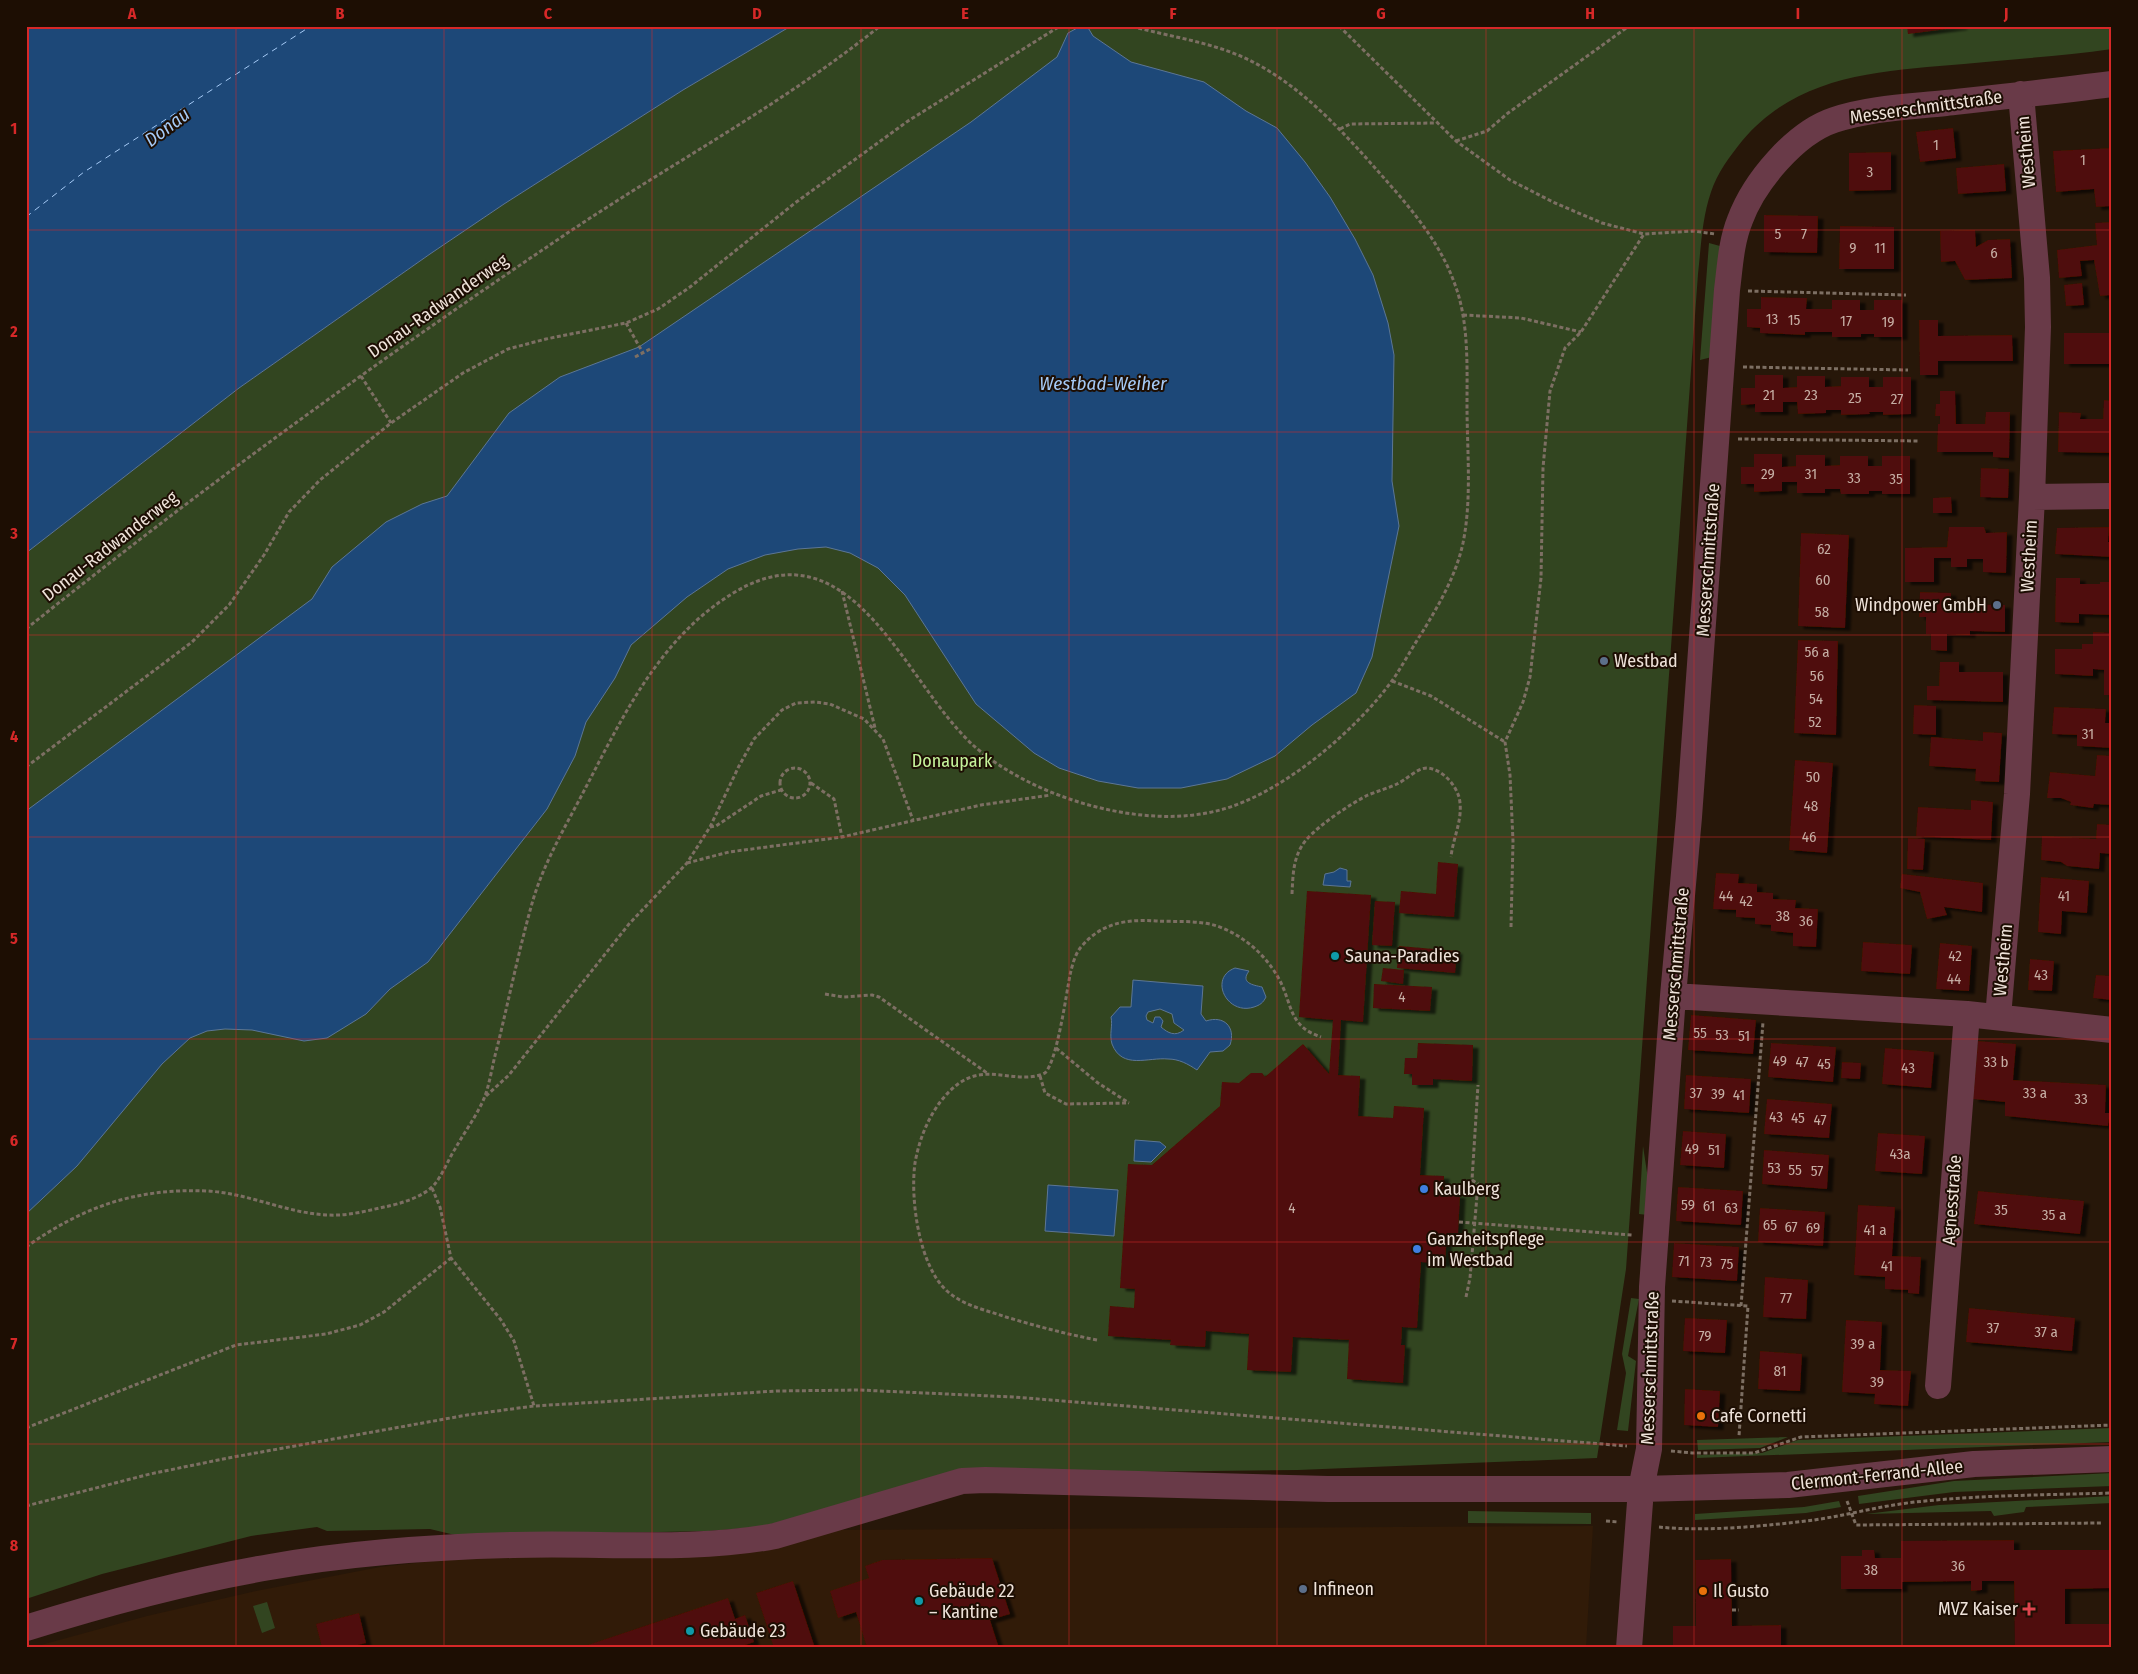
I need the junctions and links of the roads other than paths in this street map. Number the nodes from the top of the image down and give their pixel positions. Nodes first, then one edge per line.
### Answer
1 (2112, 84) edge
2 (2022, 94) junction
3 (2112, 496) edge
4 (2032, 497) junction
5 (1673, 996) junction
6 (1967, 1014) junction
7 (1998, 1017) junction
8 (2112, 1030) edge
9 (1938, 1386) dead end
10 (2112, 1459) edge
11 (1641, 1490) junction
12 (26, 1628) edge
13 (1629, 1648) edge

1 - 2 street, Messerschmittstraße
2 - 4 street, Westheim
2 - 5 street, Messerschmittstraße
3 - 4 street
4 - 7 street, Westheim
5 - 6 street
5 - 11 street, Messerschmittstraße
6 - 7 street
6 - 9 street, Agnesstraße
7 - 8 street
10 - 11 street, Clermont-Ferrand-Allee
11 - 12 street, Clermont-Ferrand-Allee
11 - 13 street, Messerschmittstraße

